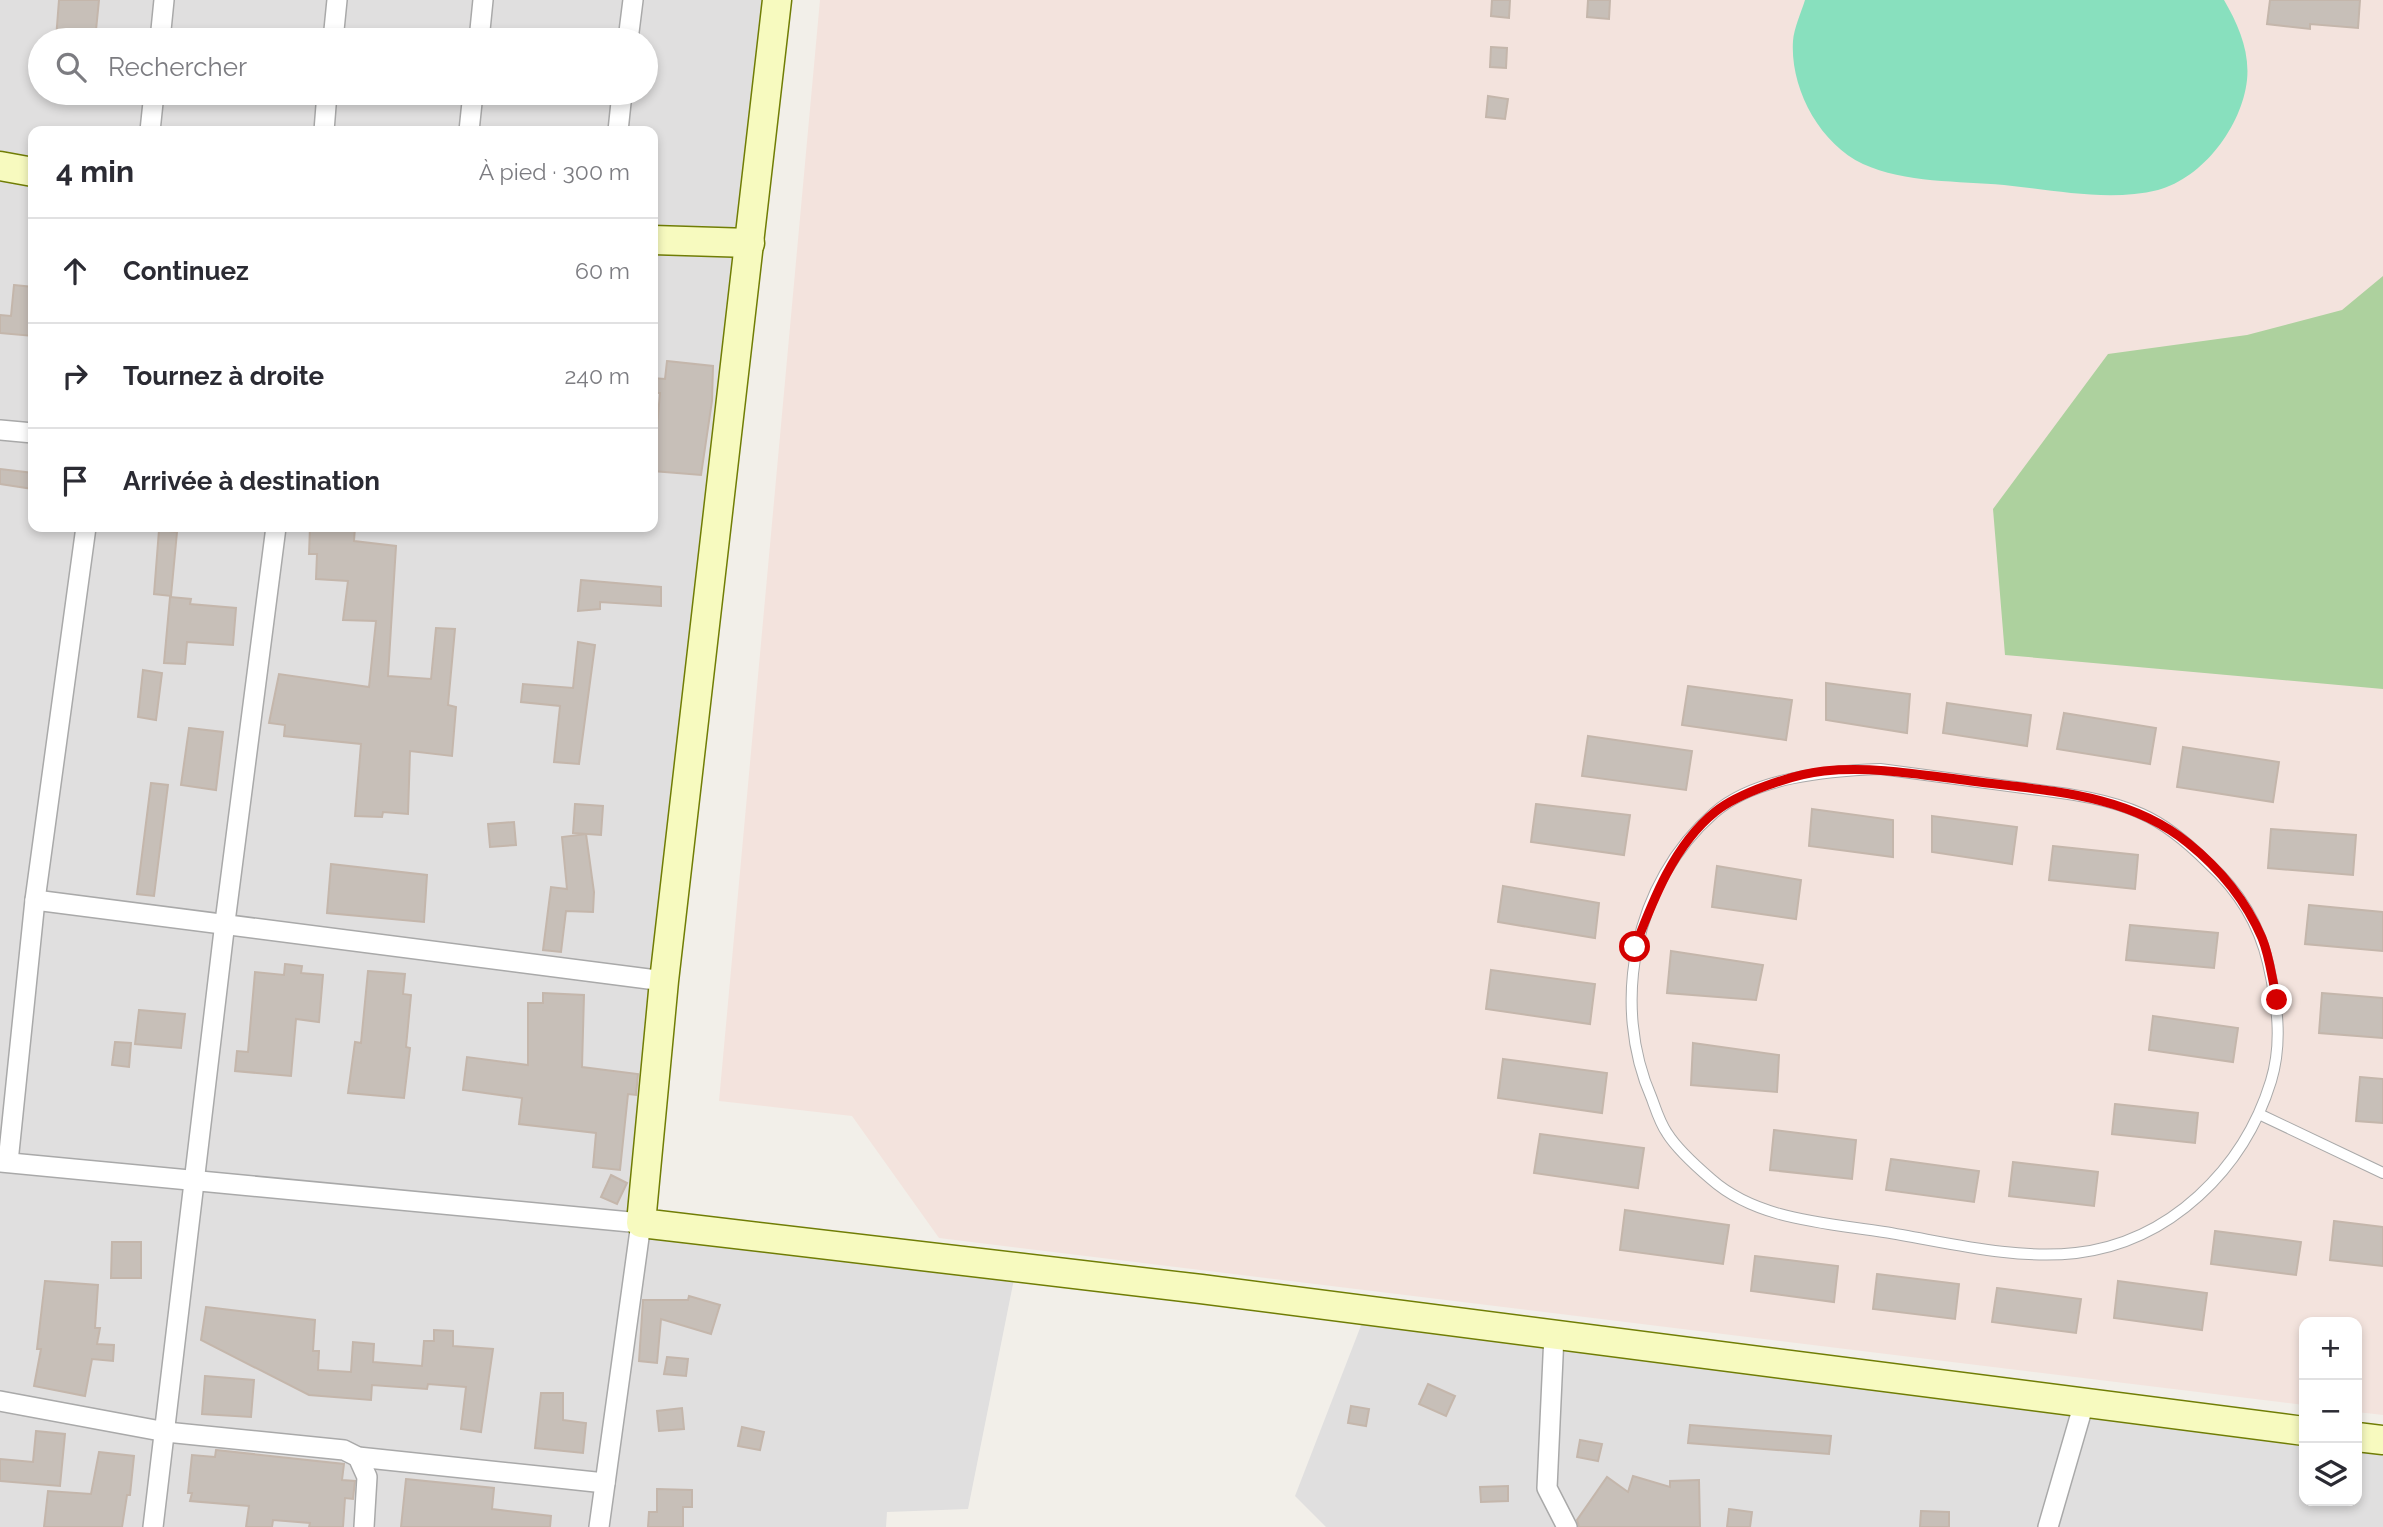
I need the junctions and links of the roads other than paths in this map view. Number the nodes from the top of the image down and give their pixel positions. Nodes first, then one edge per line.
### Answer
1 (164, 0) edge
2 (337, 0) edge
3 (483, 0) edge
4 (633, 0) edge
5 (777, 0) edge
6 (161, 28) edge
7 (334, 28) edge
8 (480, 28) edge
9 (630, 28) edge
10 (153, 105) edge
11 (326, 105) edge
12 (472, 105) edge
13 (621, 105) edge
14 (151, 126) edge
15 (324, 126) edge
16 (470, 126) edge
17 (619, 126) edge
18 (0, 166) edge
19 (28, 171) edge
20 (658, 240) edge
21 (750, 243) junction
22 (0, 430) edge
23 (28, 433) edge
24 (85, 532) edge
25 (275, 532) edge
26 (36, 900) junction
27 (225, 922) junction
28 (664, 981) junction
29 (2261, 1115) junction
30 (4, 1162) edge
31 (2383, 1173) edge
32 (194, 1181) junction
33 (641, 1223) junction
34 (1554, 1335) junction
35 (0, 1401) edge
36 (2084, 1403) junction
37 (2299, 1430) edge
38 (166, 1432) junction
39 (2362, 1438) edge
40 (2383, 1440) edge
41 (358, 1457) junction
42 (605, 1483) junction
43 (153, 1527) edge
44 (364, 1527) edge
45 (599, 1527) edge
46 (1567, 1527) edge
47 (2048, 1527) edge

1 - 6 street
2 - 7 street
3 - 8 street
4 - 9 street
5 - 21 street
10 - 14 street
11 - 15 street
12 - 16 street
13 - 17 street
18 - 19 street
20 - 21 street
21 - 28 street
22 - 23 street
24 - 26 street
25 - 27 street
26 - 27 street
26 - 30 street
27 - 28 street
27 - 32 street
28 - 33 street
29 - 29 lane
29 - 31 lane
30 - 32 street
32 - 33 street
32 - 38 street
33 - 34 street
33 - 42 street
34 - 36 street
34 - 46 street
35 - 38 street
36 - 37 street
36 - 47 street
38 - 41 street
38 - 43 street
39 - 40 street
41 - 42 street
41 - 44 street
42 - 45 street

